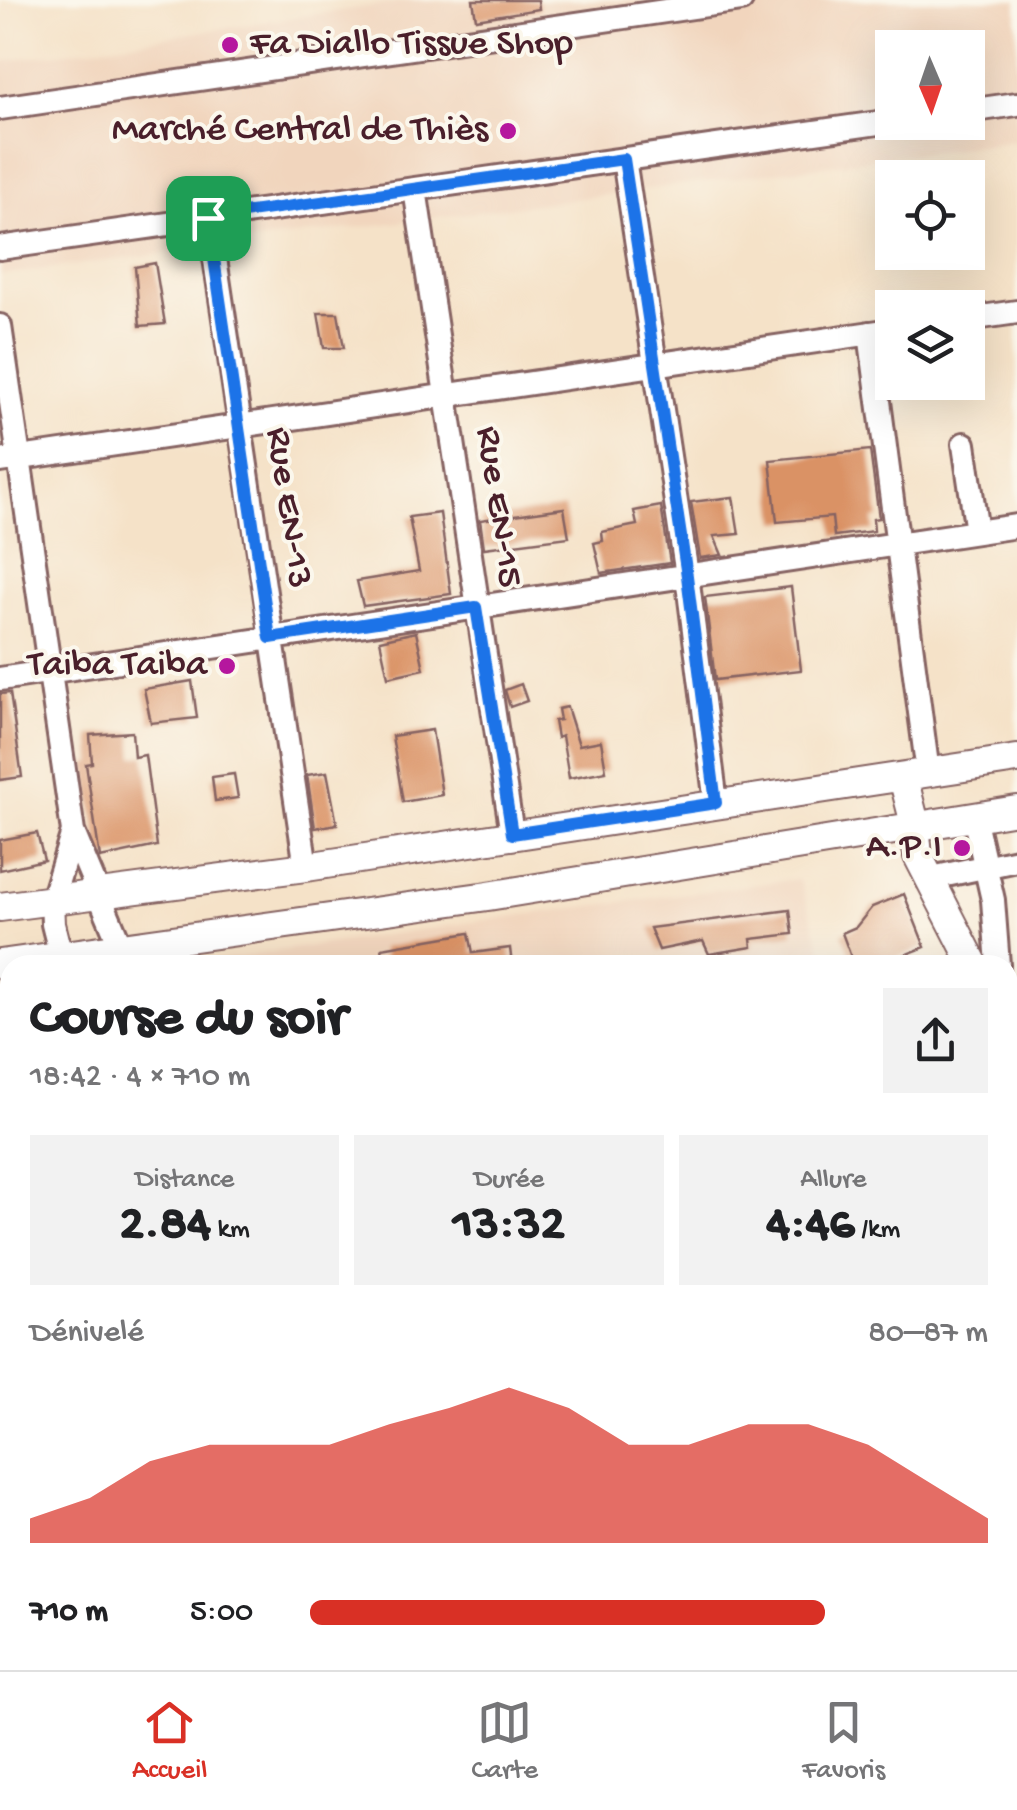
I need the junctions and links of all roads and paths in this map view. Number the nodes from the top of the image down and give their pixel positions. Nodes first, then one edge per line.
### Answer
1 (741, 0) edge
2 (1017, 104) edge
3 (0, 108) edge
4 (985, 108) edge
5 (875, 123) edge
6 (624, 159) junction
7 (415, 189) junction
8 (208, 218) junction
9 (0, 248) edge
10 (1017, 312) edge
11 (985, 317) edge
12 (0, 326) edge
13 (875, 333) edge
14 (655, 365) junction
15 (445, 395) junction
16 (886, 400) edge
17 (239, 426) junction
18 (964, 444) dead end
19 (9, 459) edge
20 (1017, 526) edge
21 (977, 532) junction
22 (898, 544) junction
23 (687, 576) junction
24 (476, 607) junction
25 (270, 638) junction
26 (49, 671) junction
27 (0, 679) edge
28 (1017, 759) edge
29 (902, 777) junction
30 (716, 803) junction
31 (1017, 810) edge
32 (974, 816) junction
33 (904, 827) junction
34 (73, 832) junction
35 (512, 834) junction
36 (1017, 860) edge
37 (988, 866) junction
38 (306, 867) junction
39 (923, 868) junction
40 (102, 894) junction
41 (52, 900) junction
42 (0, 907) edge
43 (122, 947) junction
44 (61, 955) edge
45 (68, 955) edge
46 (969, 955) edge
47 (997, 955) edge

1 - 3 street
2 - 4 street
5 - 6 street
6 - 7 street
6 - 14 street
7 - 8 street
7 - 15 street, Rue EN-15
8 - 9 street
8 - 17 street, Rue EN-13
10 - 11 street
12 - 19 street
13 - 14 street
14 - 15 street
14 - 23 street
15 - 17 street
15 - 24 street, Rue EN-15
16 - 22 street
17 - 19 street
17 - 25 street, Rue EN-13
18 - 21 street
19 - 26 street
20 - 21 street
21 - 22 street
22 - 23 street
22 - 29 street
23 - 24 street
23 - 30 street
24 - 25 street
24 - 35 street, Rue EN-15
25 - 26 street
25 - 38 street, Rue EN-13
26 - 27 street
26 - 34 street
28 - 29 main road
29 - 30 main road
29 - 33 main road
30 - 35 main road
31 - 32 main road
32 - 33 main road
32 - 37 street
33 - 39 main road
33 - 43 main road
34 - 40 street
34 - 41 street
35 - 38 main road
36 - 37 street
37 - 39 street
37 - 47 street
38 - 40 main road
39 - 46 main road
40 - 41 main road
40 - 43 street
41 - 42 main road
41 - 44 street
43 - 45 main road

